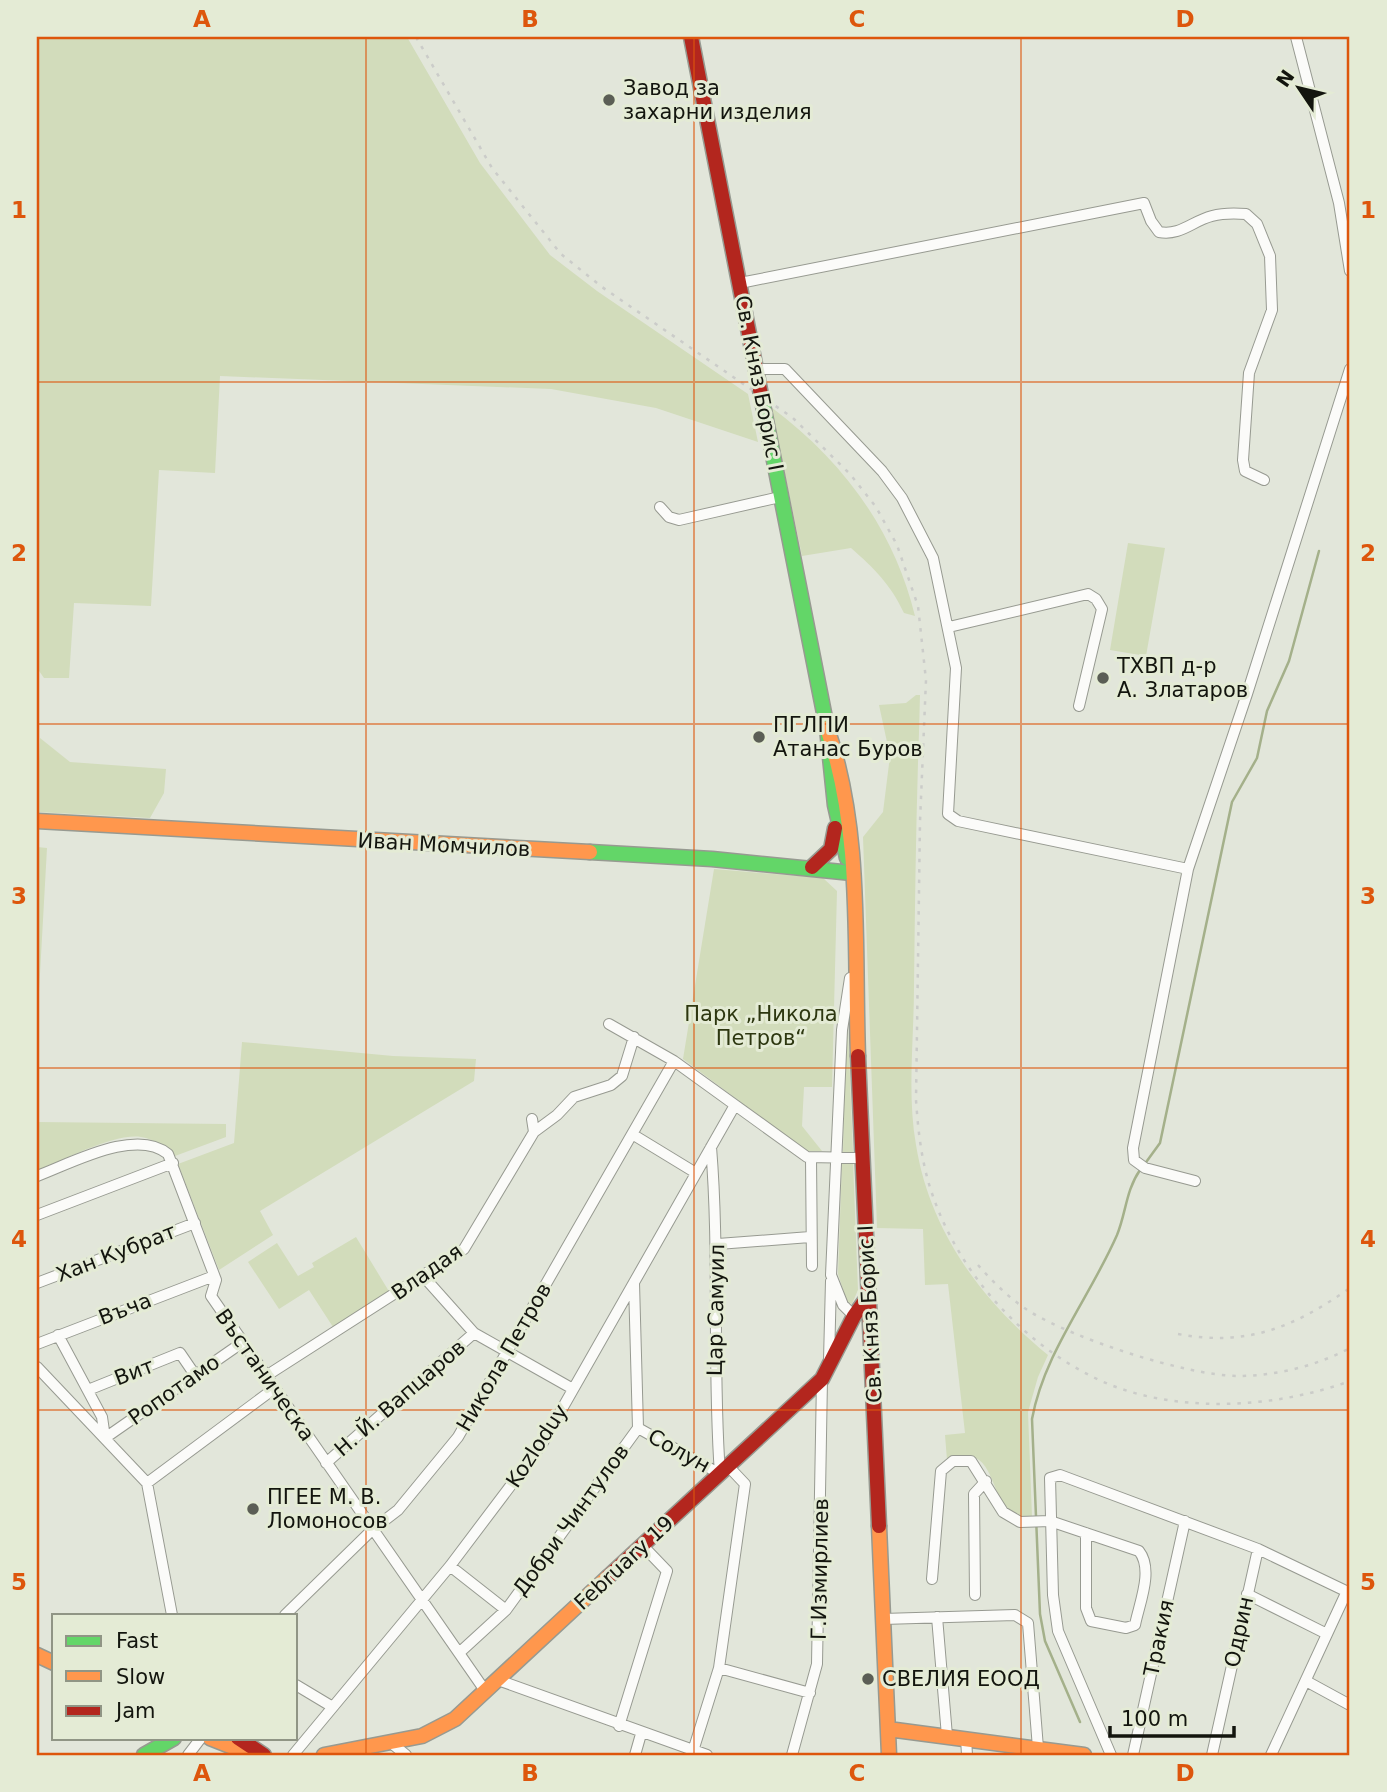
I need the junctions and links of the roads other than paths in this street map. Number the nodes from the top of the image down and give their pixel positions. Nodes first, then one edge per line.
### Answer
1 (691, 37) edge
2 (1296, 37) edge
3 (1350, 271) edge
4 (740, 283) junction
5 (754, 369) junction
6 (1350, 369) edge
7 (1264, 480) dead end
8 (780, 496) junction
9 (660, 508) dead end
10 (949, 627) junction
11 (1079, 706) dead end
12 (827, 728) junction
13 (835, 806) junction
14 (37, 821) edge
15 (812, 867) junction
16 (1188, 869) junction
17 (852, 873) junction
18 (854, 956) junction
19 (609, 1024) dead end
20 (634, 1037) junction
21 (674, 1061) junction
22 (735, 1105) junction
23 (532, 1119) dead end
24 (534, 1132) junction
25 (632, 1134) junction
26 (711, 1147) junction
27 (836, 1157) junction
28 (811, 1158) junction
29 (864, 1158) junction
30 (173, 1163) junction
31 (696, 1173) junction
32 (37, 1176) edge
33 (1195, 1181) dead end
34 (37, 1215) edge
35 (195, 1223) junction
36 (810, 1237) junction
37 (718, 1244) junction
38 (812, 1266) dead end
39 (831, 1275) junction
40 (214, 1276) junction
41 (424, 1276) junction
42 (37, 1283) edge
43 (634, 1283) junction
44 (869, 1295) junction
45 (854, 1316) junction
46 (474, 1333) junction
47 (58, 1335) junction
48 (243, 1342) junction
49 (37, 1344) edge
50 (506, 1352) junction
51 (829, 1364) junction
52 (37, 1367) edge
53 (195, 1375) junction
54 (266, 1376) junction
55 (822, 1379) junction
56 (275, 1388) junction
57 (573, 1389) junction
58 (88, 1390) junction
59 (638, 1428) junction
60 (105, 1438) junction
61 (326, 1463) junction
62 (724, 1470) junction
63 (986, 1481) junction
64 (147, 1483) junction
65 (1050, 1521) junction
66 (1185, 1521) junction
67 (372, 1530) junction
68 (1086, 1533) junction
69 (643, 1546) junction
70 (1258, 1549) junction
71 (450, 1566) junction
72 (932, 1579) dead end
73 (1349, 1592) edge
74 (1247, 1594) junction
75 (975, 1595) dead end
76 (421, 1601) junction
77 (506, 1610) junction
78 (172, 1614) edge
79 (286, 1614) edge
80 (937, 1617) junction
81 (883, 1619) junction
82 (1327, 1634) junction
83 (459, 1653) junction
84 (719, 1668) junction
85 (498, 1680) junction
86 (1306, 1681) junction
87 (298, 1686) edge
88 (486, 1692) junction
89 (810, 1693) junction
90 (1350, 1705) edge
91 (331, 1706) junction
92 (618, 1726) junction
93 (888, 1729) junction
94 (641, 1734) junction
95 (947, 1736) junction
96 (966, 1738) junction
97 (157, 1740) edge
98 (171, 1740) edge
99 (199, 1740) edge
100 (216, 1740) edge
101 (241, 1740) edge
102 (390, 1742) junction
103 (1038, 1748) junction
104 (693, 1751) junction
105 (145, 1755) edge
106 (188, 1755) edge
107 (253, 1755) edge
108 (264, 1755) edge
109 (293, 1755) edge
110 (324, 1755) edge
111 (406, 1755) edge
112 (635, 1755) edge
113 (707, 1755) edge
114 (792, 1755) edge
115 (889, 1755) edge
116 (967, 1755) edge
117 (1084, 1755) edge
118 (1111, 1755) edge
119 (1133, 1755) edge
120 (1212, 1755) edge
121 (1271, 1755) edge

1 - 4 street, Св. Княз Борис I
2 - 3 street
4 - 5 street, Св. Княз Борис I
4 - 7 street
5 - 8 street, Св. Княз Борис I
5 - 10 street
6 - 16 street
8 - 9 street
8 - 12 street, Св. Княз Борис I
10 - 11 street
10 - 16 street
12 - 13 street, Св. Княз Борис I
12 - 17 street, Св. Княз Борис I
13 - 15 street
13 - 17 street, Св. Княз Борис I
14 - 15 street, Иван Момчилов
15 - 17 street, Иван Момчилов
16 - 33 street
17 - 18 street, Св. Княз Борис I
18 - 27 street
18 - 29 street, Св. Княз Борис I
19 - 20 street
20 - 21 street
20 - 24 street
21 - 22 street
21 - 25 street, Никола Петров
22 - 26 street, Kozloduy
22 - 28 street
23 - 24 street
24 - 41 street, Владая
25 - 31 street
25 - 50 street, Никола Петров
26 - 31 street, Kozloduy
26 - 37 street, Цар Самуил
27 - 28 street
27 - 29 street
27 - 39 street
28 - 36 street
29 - 44 street, Св. Княз Борис I
30 - 32 street
30 - 34 street
30 - 35 street, Въстаническа
31 - 43 street, Kozloduy
35 - 40 street, Въстаническа
35 - 42 street, Хан Кубрат
36 - 37 street
36 - 38 street
37 - 62 street, Цар Самуил
39 - 45 street
39 - 51 street
40 - 47 street, Въча
40 - 48 street, Въстаническа
41 - 46 street
41 - 54 street, Владая
43 - 57 street, Kozloduy
43 - 59 street, Добри Чинтулов
44 - 45 street, February 19
44 - 81 street, Св. Княз Борис I
45 - 51 street, February 19
46 - 50 street
46 - 61 street, Н. Й. Вапцаров
47 - 49 street, Въча
47 - 58 street
48 - 53 street, Ропотамо
48 - 54 street, Въстаническа
50 - 57 street
50 - 67 street, Никола Петров
51 - 55 street, February 19
52 - 60 street
53 - 58 street, Вит
53 - 60 street, Ропотамо
54 - 56 street, Въстаническа
55 - 62 street, February 19
55 - 89 street, Г.Измирлиев
56 - 61 street, Въстаническа
56 - 64 street
57 - 71 street, Kozloduy
58 - 60 street
59 - 62 street, Солун
59 - 77 street, Добри Чинтулов
60 - 64 street
61 - 67 street, Въстаническа
62 - 69 street, February 19
62 - 84 street, Цар Самуил
63 - 65 street
63 - 72 street
63 - 75 street
64 - 78 street
65 - 66 street
65 - 68 street
65 - 118 street
66 - 70 street
66 - 119 street, Тракия
67 - 76 street, Въстаническа
67 - 79 street, Никола Петров
68 - 68 street
69 - 85 street, February 19
69 - 92 street
70 - 73 street
70 - 74 street, Одрин
71 - 76 street, Kozloduy
71 - 77 street
73 - 82 street
74 - 82 street
74 - 120 street, Одрин
76 - 83 street, Въстаническа
76 - 91 street, Kozloduy
77 - 83 street, Добри Чинтулов
80 - 81 street
80 - 95 street
80 - 103 street
81 - 93 street, Св. Княз Борис I
82 - 86 street
83 - 88 street, Въстаническа
84 - 89 street
84 - 104 street, Цар Самуил
85 - 88 street, February 19
85 - 92 street
86 - 90 street
86 - 121 street
87 - 91 street
88 - 102 street, February 19
89 - 114 street, Г.Измирлиев
91 - 109 street, Kozloduy
92 - 94 street
93 - 95 street
93 - 115 street, Св. Княз Борис I
94 - 104 street
94 - 112 street
95 - 96 street
96 - 103 street
96 - 116 street
97 - 105 street
98 - 105 street
99 - 106 street
100 - 107 street
101 - 108 street
102 - 110 street, February 19
102 - 111 street
103 - 117 street
104 - 113 street

